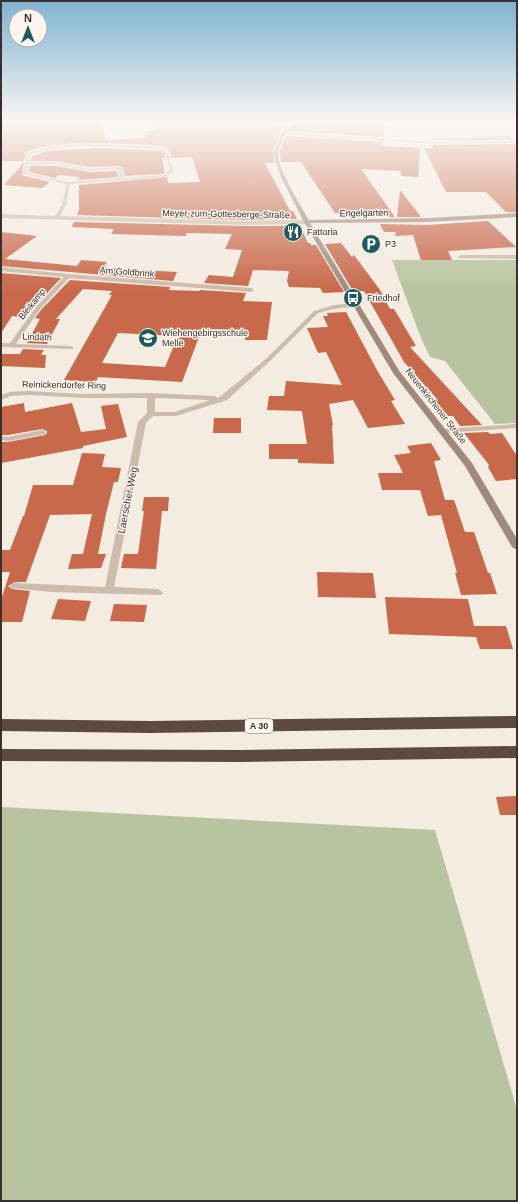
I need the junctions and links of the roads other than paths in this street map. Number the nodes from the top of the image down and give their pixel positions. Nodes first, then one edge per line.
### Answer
1 (49, 179) edge
2 (132, 179) edge
3 (284, 179) edge
4 (122, 180) joint
5 (68, 183) junction
6 (517, 215) edge
7 (1, 216) edge
8 (56, 218) junction
9 (308, 222) junction
10 (461, 257) dead end
11 (517, 257) edge
12 (1, 269) edge
13 (68, 276) junction
14 (252, 290) dead end
15 (356, 305) junction
16 (1, 345) edge
17 (12, 345) junction
18 (71, 348) dead end
19 (151, 395) junction
20 (1, 398) edge
21 (224, 398) junction
22 (151, 414) junction
23 (517, 426) edge
24 (444, 431) junction
25 (42, 432) dead end
26 (1, 438) edge
27 (517, 547) edge
28 (15, 586) dead end
29 (109, 590) junction
30 (158, 593) dead end
31 (517, 722) edge
32 (1, 725) edge
33 (517, 752) edge
34 (1, 755) edge

1 - 5 street
2 - 4 street
3 - 9 main road, Neuenkirchener Straße
4 - 5 street
5 - 8 street
6 - 9 main road, Engelgarten
7 - 8 street, Meyer-zum-Gottesberge-Straße
8 - 9 street, Meyer-zum-Gottesberge-Straße
9 - 15 main road, Neuenkirchener Straße
10 - 11 street
12 - 13 street, Am Goldbrink
13 - 14 street, Am Goldbrink
13 - 17 street, Bleikamp
15 - 21 street
15 - 24 main road, Neuenkirchener Straße
16 - 17 street, Lindath
17 - 18 street, Lindath
19 - 20 street, Reinickendorfer Ring
19 - 21 street
19 - 22 street
21 - 22 street
22 - 29 street, Laerscher Weg
23 - 24 street
24 - 27 main road, Neuenkirchener Straße
25 - 26 street
28 - 29 street
29 - 30 street
31 - 32 highway, A 30
33 - 34 highway

